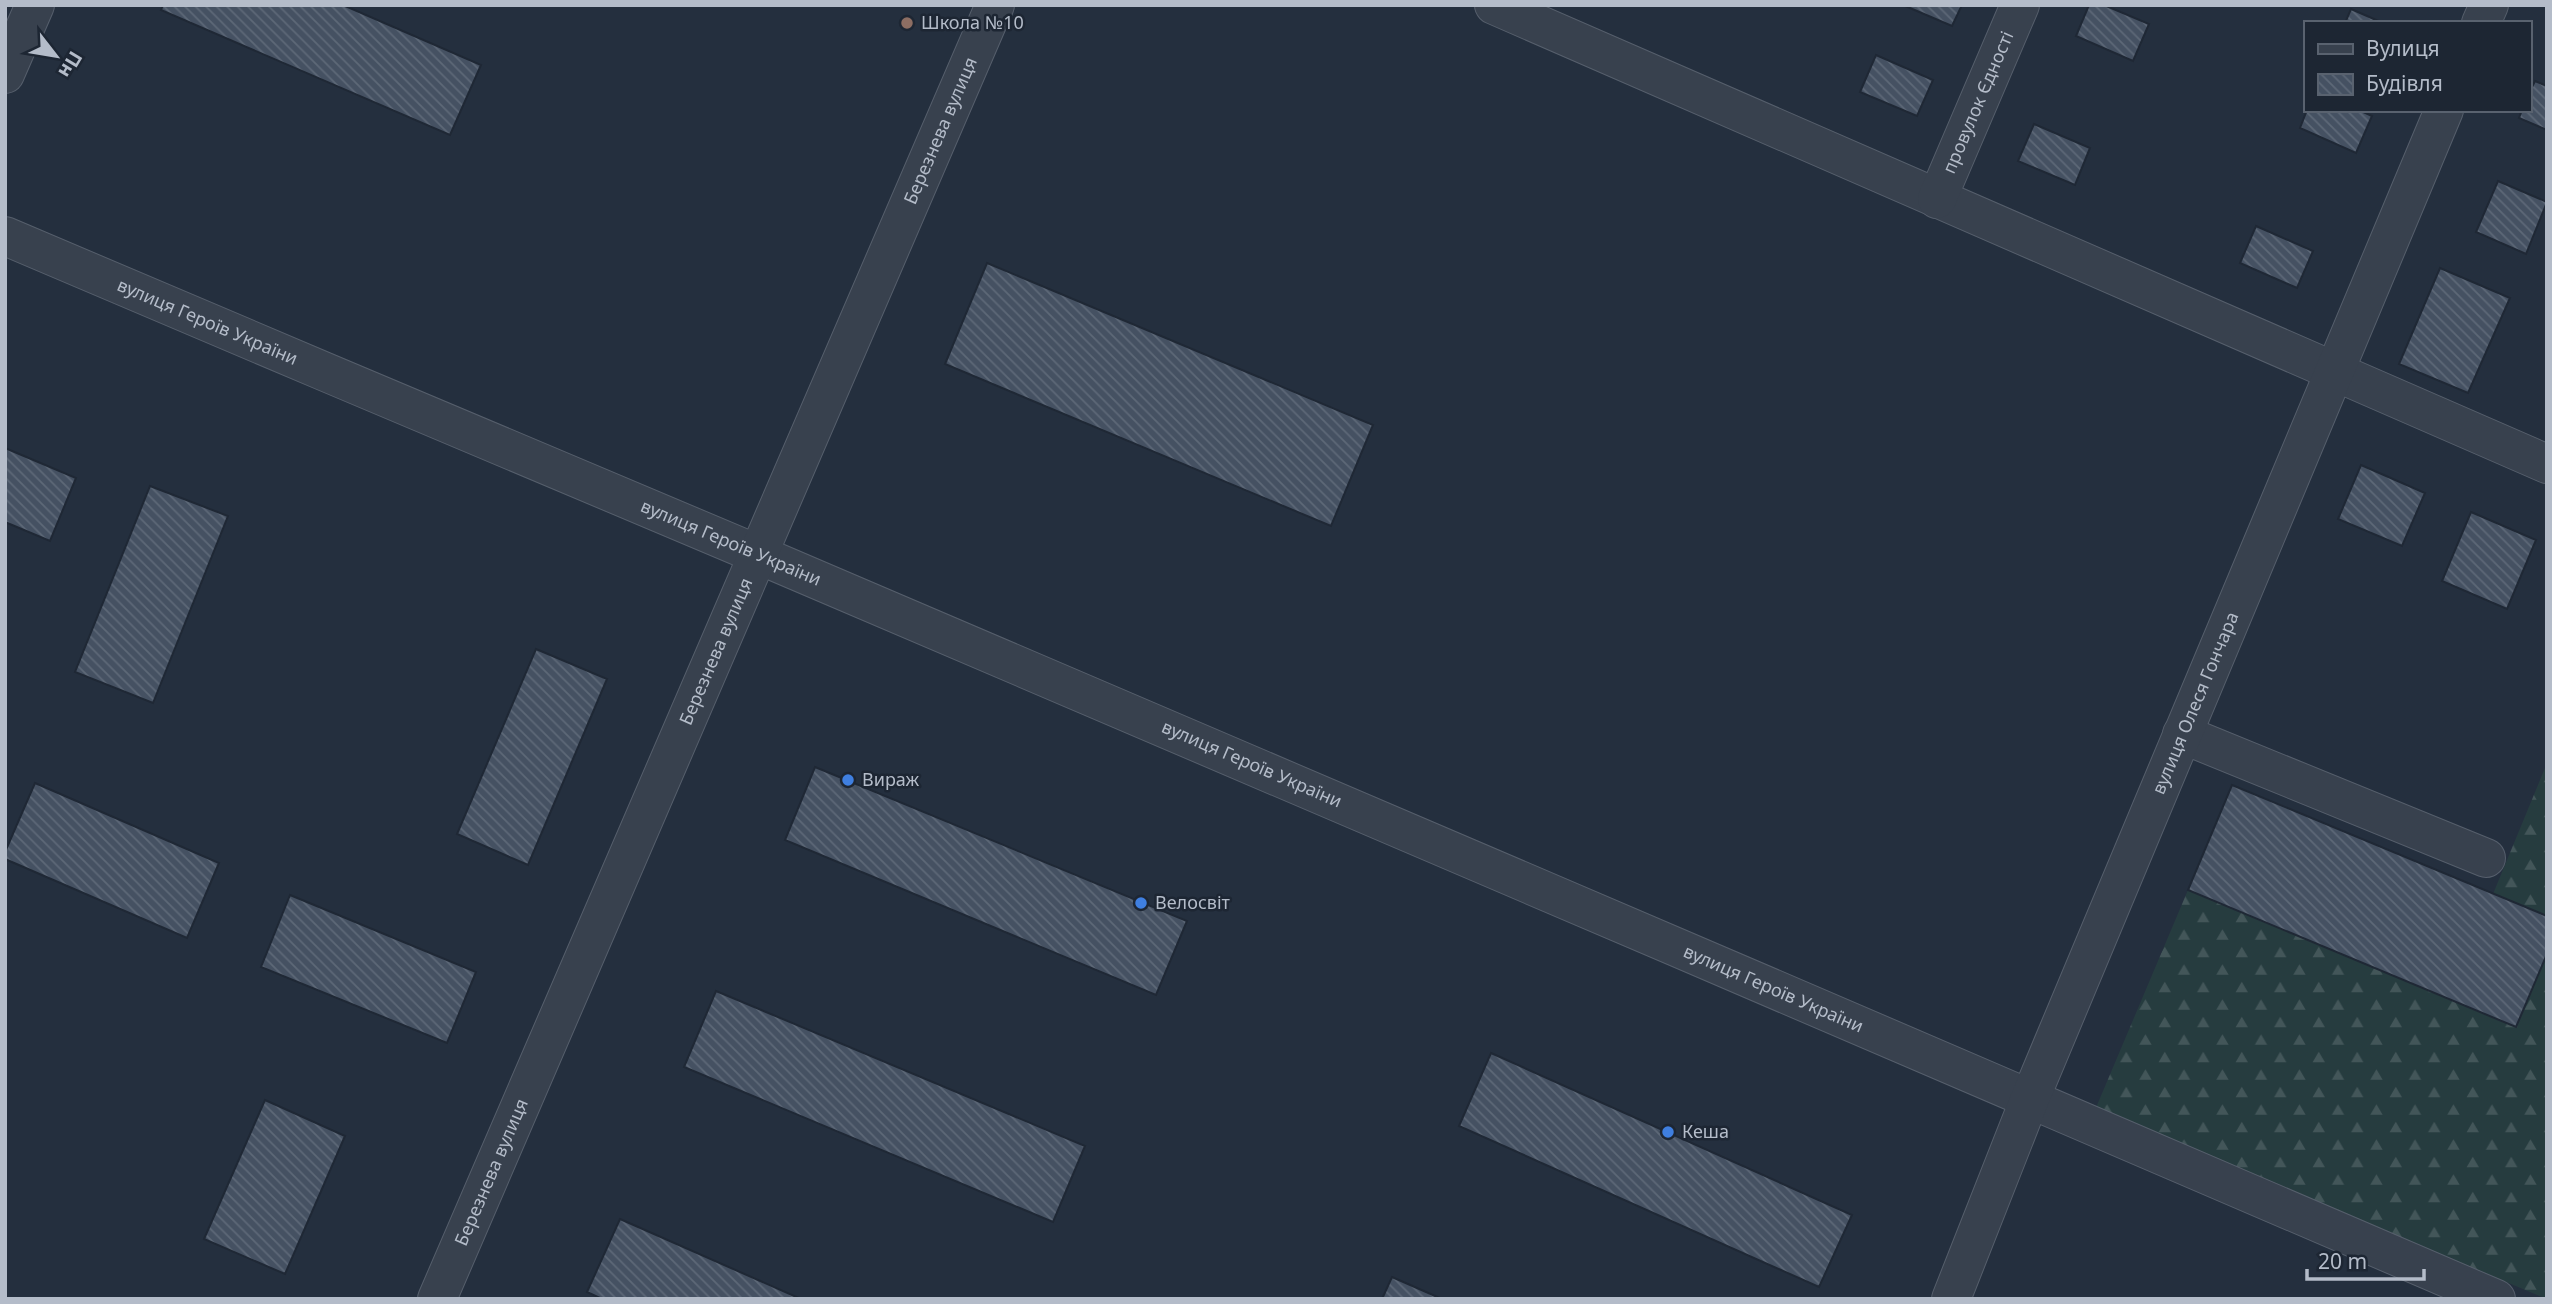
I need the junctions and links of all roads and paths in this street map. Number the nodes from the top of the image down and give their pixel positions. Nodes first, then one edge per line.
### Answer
1 (35, 5) edge
2 (995, 5) edge
3 (1494, 5) edge
4 (2020, 5) edge
5 (2489, 5) edge
6 (2482, 21) edge
7 (5, 74) edge
8 (2443, 112) edge
9 (1937, 199) junction
10 (5, 236) edge
11 (2334, 372) junction
12 (2547, 464) edge
13 (758, 554) junction
14 (2182, 734) junction
15 (2486, 858) dead end
16 (2029, 1101) junction
17 (437, 1299) edge
18 (1951, 1299) edge
19 (2496, 1299) edge

1 - 7 street
2 - 13 street, Березнева вулиця
3 - 9 street
4 - 9 street, провулок Єдності
5 - 6 street
8 - 11 street, вулиця Олеся Гончара
9 - 11 street
10 - 13 street, вулиця Героїв України
11 - 12 street
11 - 14 street, вулиця Олеся Гончара
13 - 16 street, вулиця Героїв України
13 - 17 street, Березнева вулиця
14 - 15 street
14 - 16 street, вулиця Олеся Гончара
16 - 18 street, вулиця Олеся Гончара
16 - 19 street, вулиця Героїв України

